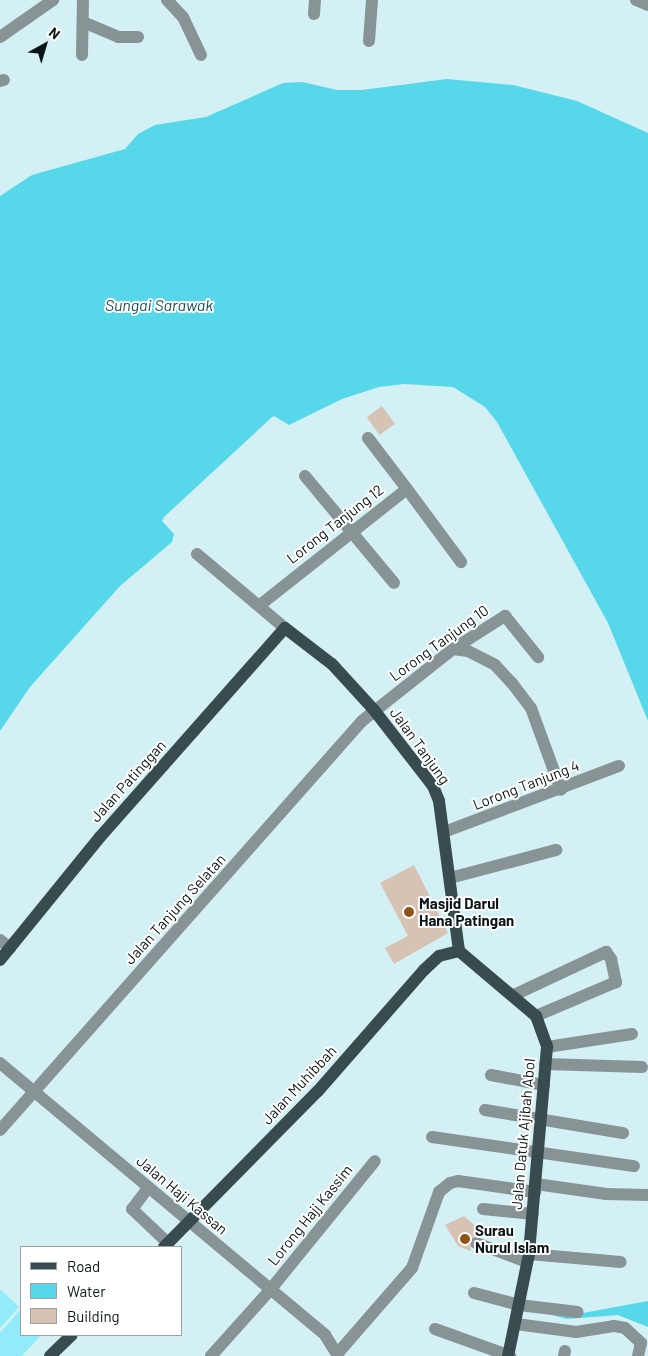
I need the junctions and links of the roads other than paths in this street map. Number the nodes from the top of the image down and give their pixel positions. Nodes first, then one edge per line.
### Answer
1 (53, 0) edge
2 (83, 0) edge
3 (167, 0) edge
4 (315, 0) edge
5 (372, 0) edge
6 (636, 0) edge
7 (648, 5) edge
8 (314, 14) dead end
9 (83, 22) junction
10 (0, 37) edge
11 (138, 37) dead end
12 (369, 41) dead end
13 (82, 55) dead end
14 (201, 55) dead end
15 (368, 438) dead end
16 (305, 476) dead end
17 (408, 489) junction
18 (352, 531) junction
19 (197, 554) dead end
20 (460, 562) dead end
21 (394, 583) dead end
22 (260, 605) junction
23 (285, 628) junction
24 (453, 649) junction
25 (538, 657) dead end
26 (374, 710) junction
27 (618, 766) dead end
28 (561, 790) junction
29 (444, 832) junction
30 (556, 850) dead end
31 (450, 878) junction
32 (5, 944) edge
33 (459, 951) junction
34 (0, 960) edge
35 (514, 995) junction
36 (536, 1016) junction
37 (632, 1034) dead end
38 (547, 1047) junction
39 (0, 1063) edge
40 (545, 1064) junction
41 (642, 1067) dead end
42 (491, 1076) dead end
43 (544, 1085) junction
44 (35, 1092) junction
45 (484, 1110) dead end
46 (540, 1119) junction
47 (0, 1130) edge
48 (623, 1133) dead end
49 (432, 1137) dead end
50 (537, 1151) junction
51 (375, 1161) dead end
52 (634, 1166) dead end
53 (148, 1188) junction
54 (535, 1188) junction
55 (648, 1195) edge
56 (483, 1209) dead end
57 (533, 1214) junction
58 (190, 1223) junction
59 (476, 1243) dead end
60 (166, 1245) edge
61 (528, 1258) junction
62 (621, 1262) dead end
63 (270, 1290) junction
64 (474, 1293) dead end
65 (519, 1305) junction
66 (578, 1312) dead end
67 (516, 1324) junction
68 (435, 1329) dead end
69 (71, 1336) edge
70 (338, 1355) edge
71 (50, 1356) edge
72 (211, 1356) edge
73 (508, 1356) edge
74 (638, 1356) edge

1 - 10 street
2 - 9 street
3 - 14 street
4 - 8 street
5 - 12 street
6 - 7 street
9 - 11 street
9 - 13 street
15 - 17 street
16 - 18 street
17 - 18 street, Lorong Tanjung 12
17 - 20 street, Lorong Tanjung 12
18 - 21 street
18 - 22 street, Lorong Tanjung 12
19 - 22 street
22 - 23 street
23 - 26 main road, Jalan Tanjung
23 - 32 main road, Jalan Patinggan
24 - 25 street, Lorong Tanjung 10
24 - 26 street, Lorong Tanjung 10
24 - 28 street
26 - 29 main road, Jalan Tanjung
26 - 44 street, Jalan Tanjung Selatan
27 - 28 street, Lorong Tanjung 4
28 - 29 street, Lorong Tanjung 4
29 - 31 main road, Jalan Tanjung
30 - 31 street
31 - 33 main road, Jalan Tanjung
32 - 34 main road, Jalan Patinggan
33 - 35 main road, Jalan Datuk Ajibah Abol
33 - 58 main road, Jalan Muhibbah
35 - 36 main road, Jalan Datuk Ajibah Abol
35 - 36 street
36 - 38 main road, Jalan Datuk Ajibah Abol
37 - 38 street
38 - 40 main road, Jalan Datuk Ajibah Abol
39 - 44 street, Jalan Haji Kassan
40 - 41 street
40 - 43 main road, Jalan Datuk Ajibah Abol
42 - 43 street
43 - 46 main road, Jalan Datuk Ajibah Abol
44 - 47 street, Jalan Tanjung Selatan
44 - 53 street, Jalan Haji Kassan
45 - 46 street
46 - 48 street
46 - 50 main road, Jalan Datuk Ajibah Abol
49 - 50 street
50 - 52 street
50 - 54 main road, Jalan Datuk Ajibah Abol
51 - 63 street, Lorong Hajj Kassim
53 - 58 street, Jalan Haji Kassan
53 - 60 street
54 - 55 street
54 - 57 main road, Jalan Datuk Ajibah Abol
54 - 70 street
56 - 57 street
57 - 61 main road, Jalan Datuk Ajibah Abol
58 - 60 main road, Jalan Muhibbah
58 - 63 street, Jalan Haji Kassan
59 - 61 street
61 - 62 street
61 - 65 main road, Jalan Datuk Ajibah Abol
63 - 70 street, Jalan Haji Kassan
63 - 72 street, Lorong Hajj Kassim
64 - 65 street
65 - 66 street
65 - 67 main road, Jalan Datuk Ajibah Abol
67 - 73 main road, Jalan Datuk Ajibah Abol
67 - 74 street
68 - 73 street
69 - 71 main road

